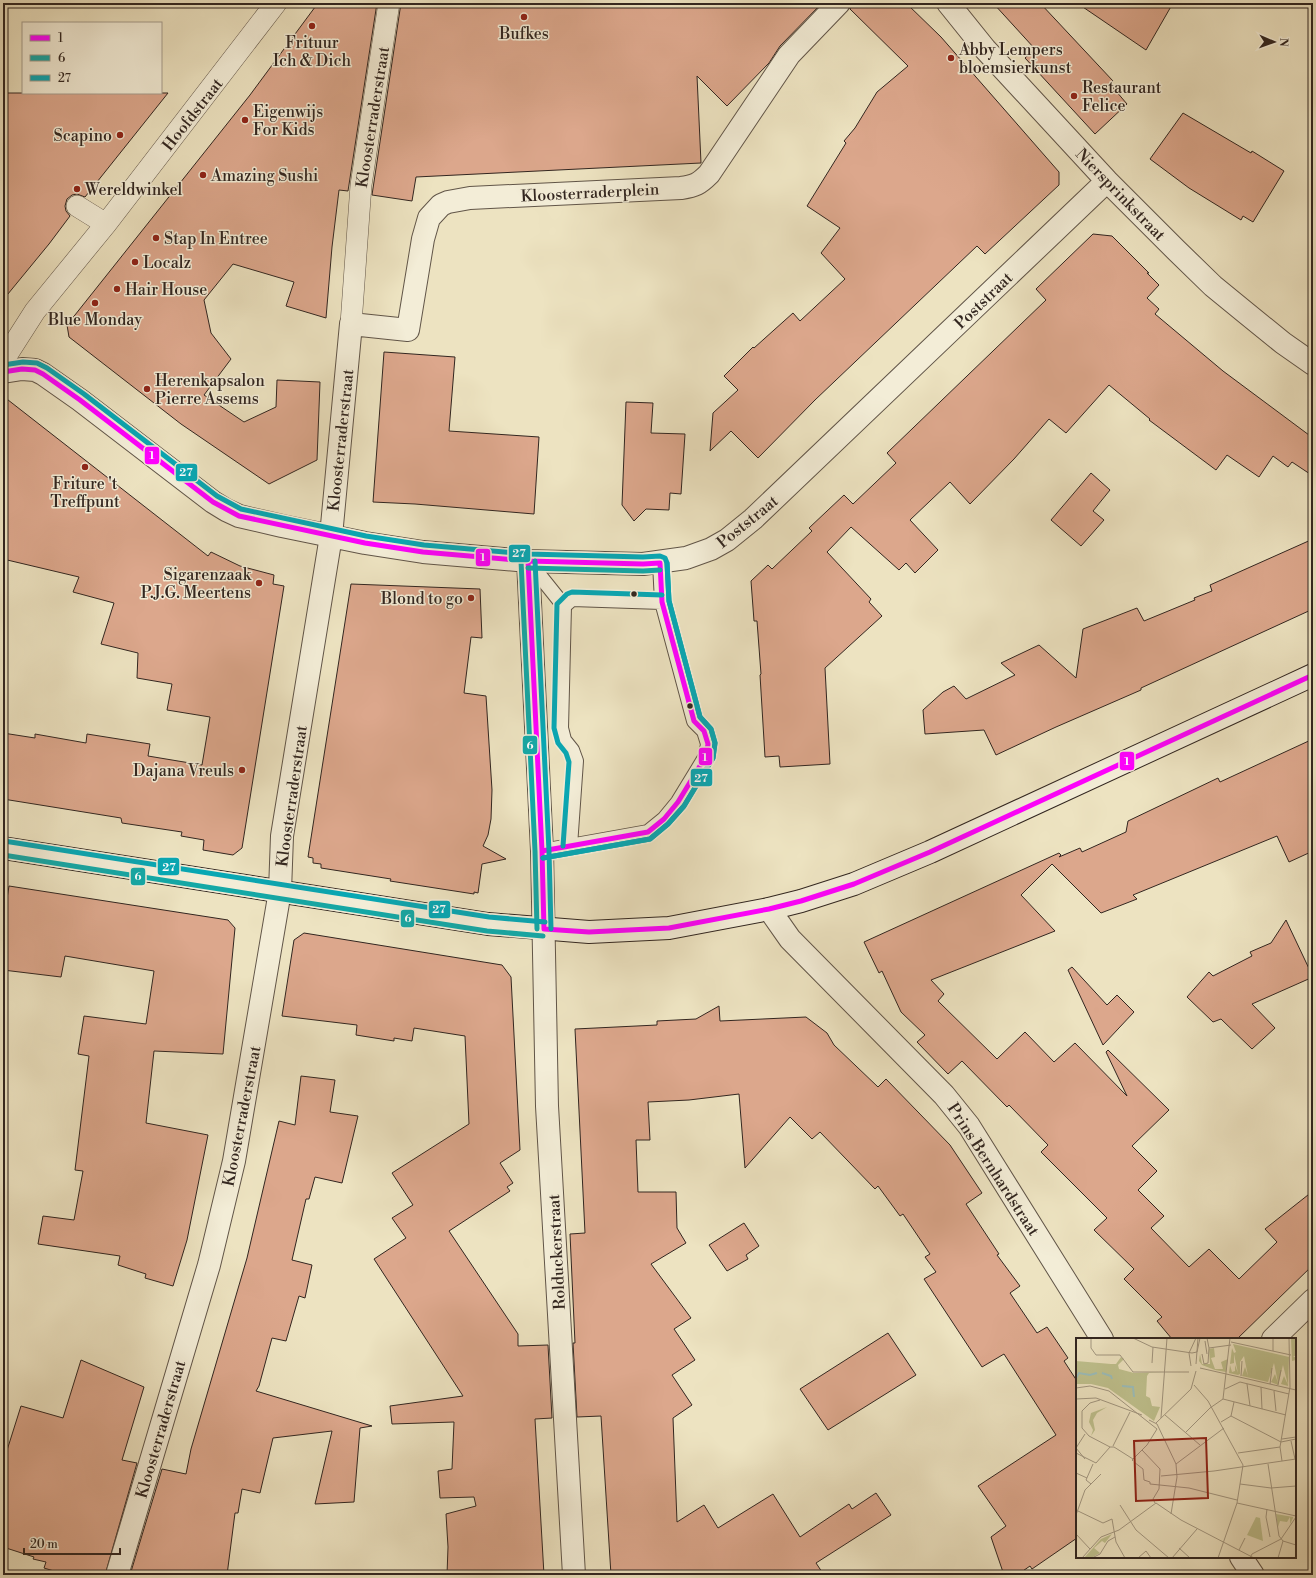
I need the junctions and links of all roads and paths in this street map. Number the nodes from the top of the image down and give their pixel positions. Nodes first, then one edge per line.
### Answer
1 (276, 3) edge
2 (389, 3) edge
3 (839, 3) edge
4 (948, 3) edge
5 (1107, 181) junction
6 (77, 206) dead end
7 (106, 224) junction
8 (351, 324) junction
9 (3, 361) edge
10 (1313, 364) edge
11 (3, 372) edge
12 (331, 536) junction
13 (528, 560) junction
14 (660, 563) junction
15 (662, 602) junction
16 (564, 606) junction
17 (1313, 675) edge
18 (570, 846) junction
19 (3, 848) edge
20 (542, 851) junction
21 (280, 891) junction
22 (769, 909) junction
23 (544, 929) junction
24 (1313, 1300) edge
25 (1101, 1338) edge
26 (1274, 1338) edge
27 (1242, 1558) edge
28 (117, 1575) edge
29 (574, 1575) edge
30 (1253, 1575) edge

1 - 7 street, Hoofdstraat
2 - 8 street, Kloosterraderstraat
3 - 8 street, Kloosterraderplein
4 - 5 street, Niersprinkstraat
5 - 10 street, Niersprinkstraat
5 - 14 street, Poststraat
6 - 7 street
7 - 9 street, Hoofdstraat
8 - 12 street, Kloosterraderstraat
11 - 12 street, Poststraat
12 - 13 street, Poststraat
12 - 21 street, Kloosterraderstraat
13 - 14 street, Poststraat
13 - 16 lane
13 - 20 street, Rolduckerstraat
14 - 15 lane
15 - 16 lane
15 - 18 lane
16 - 18 lane
17 - 22 street
18 - 20 lane
19 - 21 street
20 - 23 street, Rolduckerstraat
21 - 23 street
21 - 28 street, Kloosterraderstraat
22 - 23 street
22 - 25 street, Prins Bernhardstraat
23 - 29 street, Rolduckerstraat
24 - 26 street
27 - 30 street

